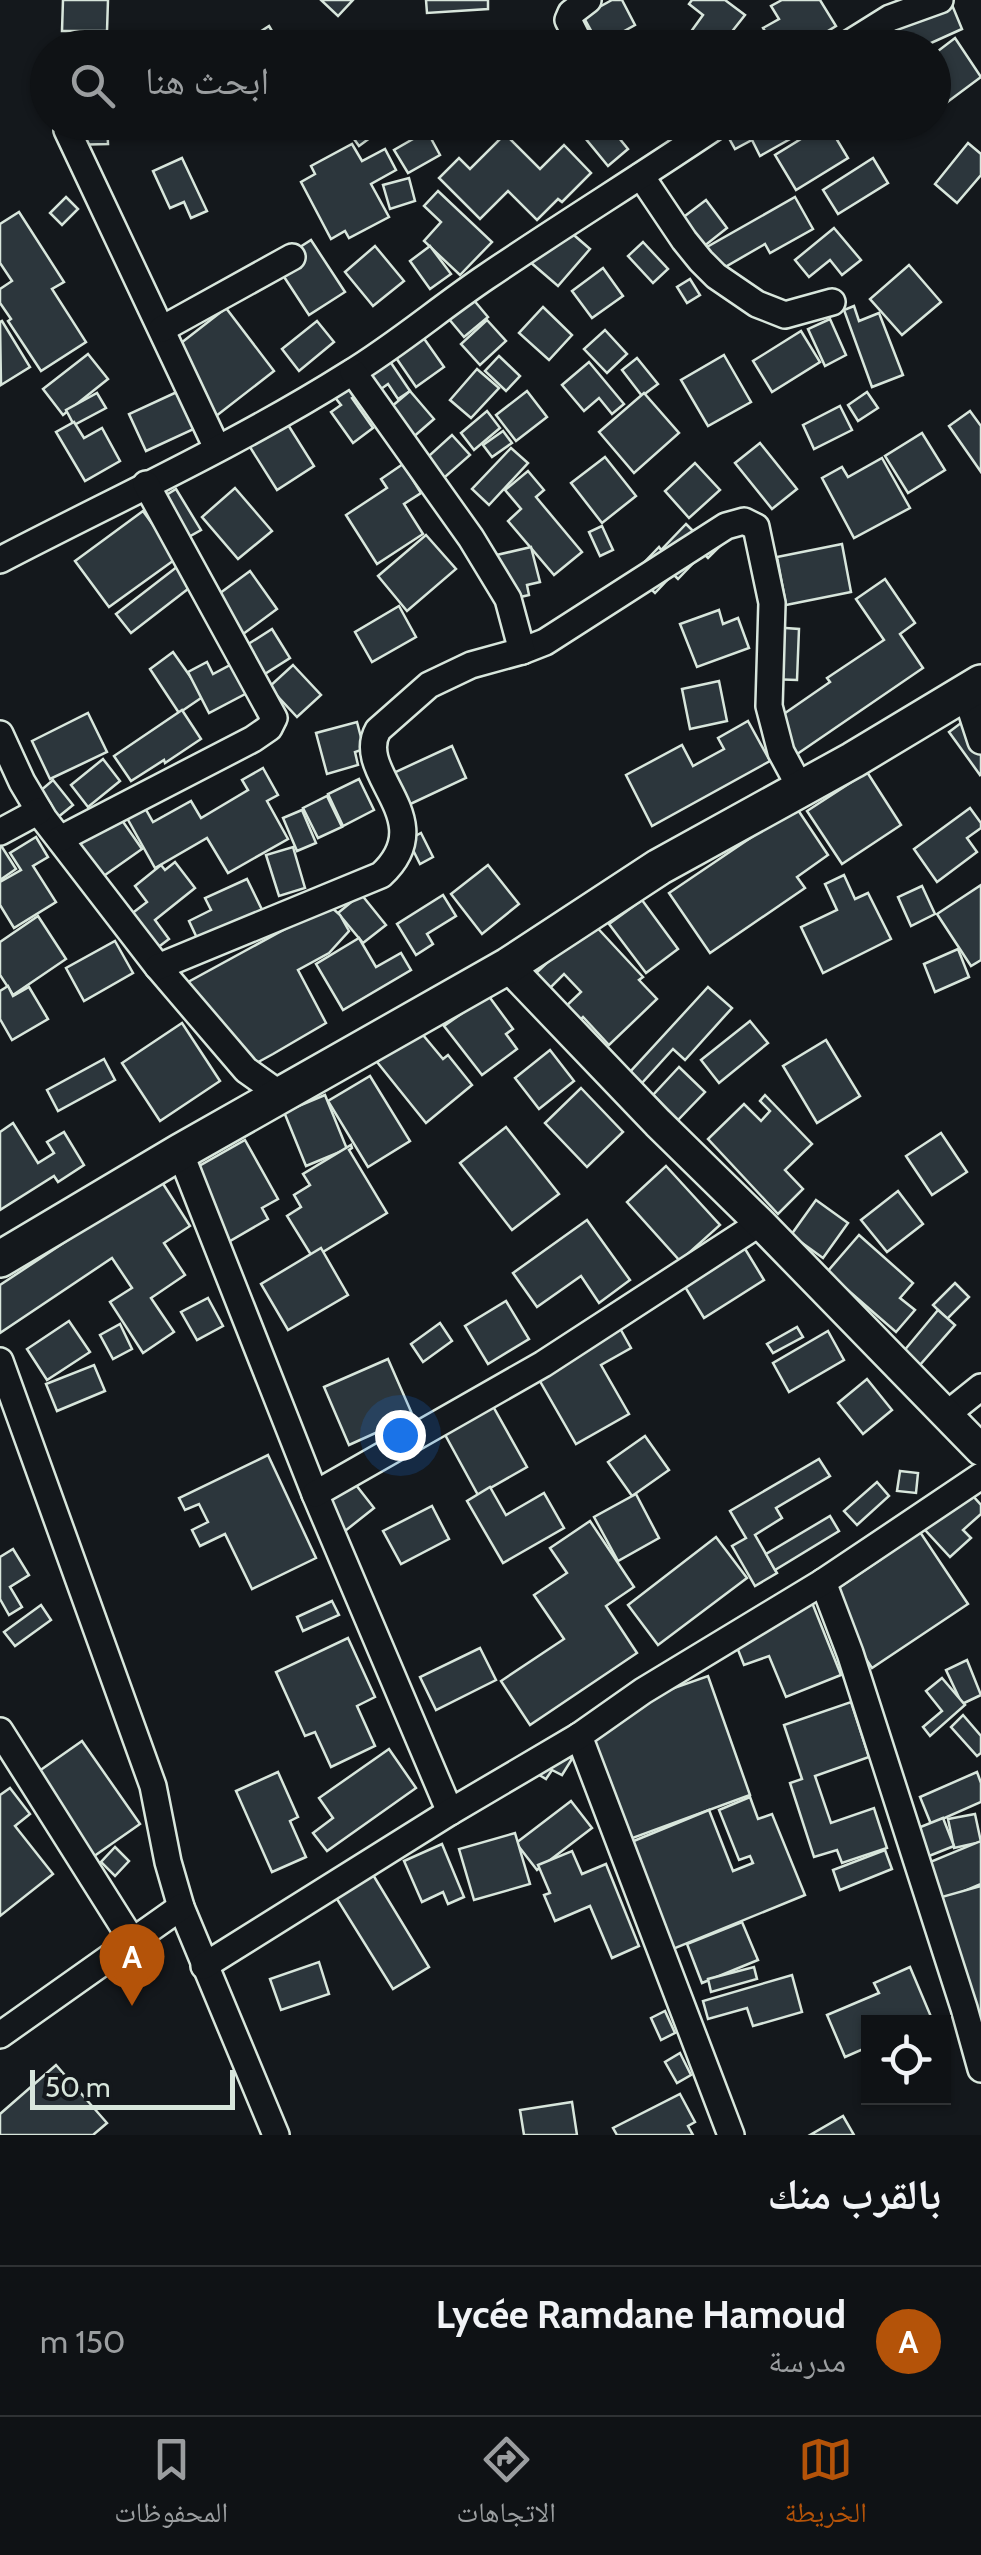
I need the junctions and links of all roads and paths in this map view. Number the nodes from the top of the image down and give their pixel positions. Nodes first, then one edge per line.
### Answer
1 (588, 0) edge
2 (940, 0) edge
3 (886, 9) edge
4 (573, 30) edge
5 (862, 30) edge
6 (72, 140) edge
7 (695, 140) edge
8 (641, 176) junction
9 (292, 257) dead end
10 (832, 302) dead end
11 (162, 329) junction
12 (353, 372) junction
13 (216, 448) junction
14 (146, 484) junction
15 (0, 560) edge
16 (522, 651) junction
17 (973, 688) edge
18 (0, 734) edge
19 (981, 741) edge
20 (802, 789) junction
21 (39, 810) junction
22 (0, 832) edge
23 (60, 839) junction
24 (508, 966) junction
25 (158, 967) junction
26 (280, 1095) junction
27 (180, 1152) junction
28 (760, 1223) junction
29 (0, 1259) edge
30 (0, 1362) edge
31 (981, 1387) edge
32 (946, 1415) junction
33 (981, 1450) edge
34 (981, 1476) edge
35 (315, 1494) junction
36 (823, 1582) junction
37 (0, 1731) edge
38 (579, 1736) junction
39 (450, 1812) junction
40 (181, 1907) junction
41 (133, 1942) junction
42 (204, 1966) junction
43 (0, 2035) edge
44 (981, 2069) edge
45 (276, 2135) edge
46 (731, 2135) edge

1 - 4 street
2 - 3 street
3 - 5 street
6 - 11 street
7 - 8 street
8 - 10 street
8 - 12 street
9 - 11 street
11 - 13 street
12 - 13 street
12 - 16 street
13 - 14 street
14 - 15 street
14 - 23 street
16 - 20 street
16 - 25 street
17 - 19 street
17 - 20 main road
18 - 21 street
20 - 24 main road
21 - 22 street
21 - 23 street
23 - 25 street
24 - 26 main road
24 - 28 street
25 - 26 street
26 - 27 main road
27 - 29 main road
27 - 35 street
28 - 32 street
28 - 35 street
30 - 40 street
31 - 32 street
32 - 33 street
34 - 36 street
35 - 39 street
36 - 38 street
36 - 44 street
37 - 41 street
38 - 39 street
38 - 46 street
39 - 42 street
40 - 41 street
40 - 42 street
41 - 43 street
42 - 45 street

